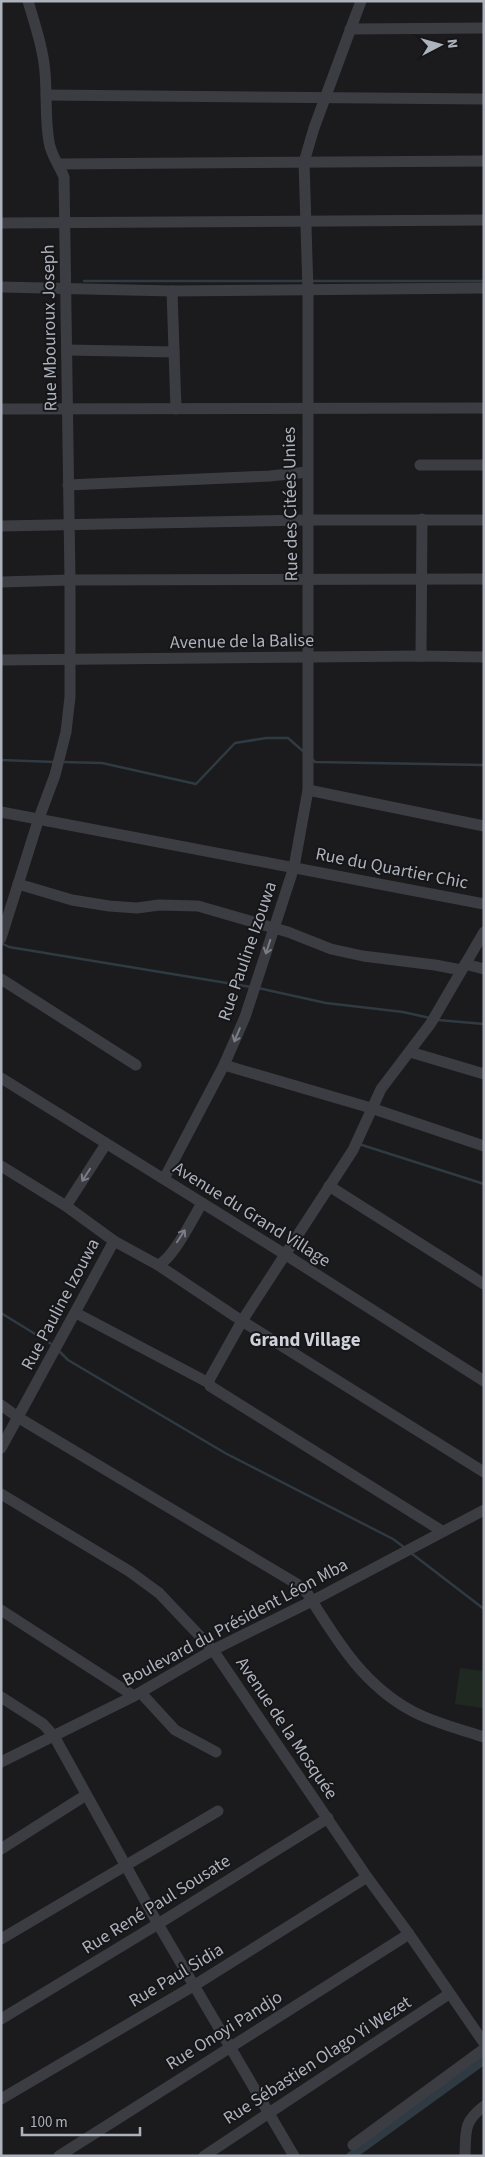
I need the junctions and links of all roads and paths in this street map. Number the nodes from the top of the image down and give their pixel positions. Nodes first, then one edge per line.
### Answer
1 (28, 1) edge
2 (361, 1) edge
3 (484, 28) edge
4 (350, 29) junction
5 (46, 94) junction
6 (326, 96) junction
7 (484, 100) edge
8 (484, 161) edge
9 (304, 162) junction
10 (59, 164) junction
11 (484, 220) edge
12 (65, 222) junction
13 (305, 222) junction
14 (1, 223) edge
15 (307, 283) junction
16 (1, 287) edge
17 (484, 288) edge
18 (65, 289) junction
19 (172, 291) junction
20 (67, 350) junction
21 (174, 352) junction
22 (306, 408) junction
23 (484, 408) edge
24 (1, 409) edge
25 (176, 409) junction
26 (67, 410) junction
27 (484, 464) edge
28 (420, 465) dead end
29 (307, 472) junction
30 (68, 485) junction
31 (422, 519) junction
32 (308, 520) junction
33 (484, 520) edge
34 (1, 526) edge
35 (69, 526) junction
36 (421, 577) junction
37 (484, 579) edge
38 (70, 580) junction
39 (308, 580) junction
40 (1, 582) edge
41 (421, 656) junction
42 (484, 657) edge
43 (309, 658) junction
44 (1, 660) edge
45 (71, 660) junction
46 (308, 760) joint
47 (308, 790) junction
48 (1, 812) edge
49 (39, 818) junction
50 (484, 826) edge
51 (294, 868) junction
52 (18, 884) junction
53 (484, 904) edge
54 (274, 929) junction
55 (484, 932) edge
56 (2, 937) edge
57 (463, 967) junction
58 (484, 969) edge
59 (1, 980) edge
60 (410, 1052) junction
61 (136, 1065) dead end
62 (224, 1065) junction
63 (484, 1074) edge
64 (1, 1078) edge
65 (371, 1108) junction
66 (106, 1144) junction
67 (484, 1146) edge
68 (1, 1166) edge
69 (164, 1180) junction
70 (329, 1186) junction
71 (202, 1203) junction
72 (66, 1206) junction
73 (114, 1241) junction
74 (286, 1255) junction
75 (158, 1265) junction
76 (484, 1284) edge
77 (76, 1313) junction
78 (242, 1321) junction
79 (484, 1381) edge
80 (209, 1383) junction
81 (1, 1405) edge
82 (19, 1418) junction
83 (1, 1448) edge
84 (484, 1472) edge
85 (1, 1494) edge
86 (484, 1510) edge
87 (442, 1531) junction
88 (312, 1601) junction
89 (1, 1610) edge
90 (214, 1650) junction
91 (137, 1695) junction
92 (1, 1696) edge
93 (54, 1736) junction
94 (484, 1737) edge
95 (216, 1752) dead end
96 (1, 1762) edge
97 (86, 1795) junction
98 (218, 1811) dead end
99 (328, 1818) junction
100 (1, 1849) edge
101 (126, 1865) junction
102 (367, 1877) junction
103 (158, 1924) junction
104 (409, 1934) junction
105 (1, 1939) edge
106 (195, 1985) junction
107 (449, 1994) junction
108 (1, 2019) edge
109 (484, 2043) edge
110 (230, 2046) junction
111 (484, 2049) edge
112 (1, 2099) edge
113 (484, 2106) edge
114 (268, 2114) junction
115 (353, 2145) dead end
116 (59, 2156) edge
117 (204, 2156) edge
118 (294, 2156) edge
119 (465, 2156) edge

1 - 5 street, Rue Mbouroux Joseph
2 - 4 street
3 - 4 street
4 - 6 street
5 - 6 street
5 - 10 street, Rue Mbouroux Joseph
6 - 7 street
6 - 9 street
8 - 9 street
9 - 10 street
9 - 13 street
10 - 12 street, Rue Mbouroux Joseph
11 - 13 street
12 - 13 street
12 - 14 street
12 - 18 street, Rue Mbouroux Joseph
13 - 15 street
15 - 17 street
15 - 19 street
15 - 22 street
16 - 18 street
18 - 19 street
18 - 20 street, Rue Mbouroux Joseph
19 - 21 street
20 - 21 street
20 - 26 street, Rue Mbouroux Joseph
21 - 25 street
22 - 23 street, Rue des Citées Unies
22 - 25 street
22 - 29 street, Rue des Citées Unies
24 - 26 street
25 - 26 street
26 - 30 street, Rue Mbouroux Joseph
27 - 28 street
29 - 30 street
29 - 32 street, Rue des Citées Unies
30 - 35 street, Rue Mbouroux Joseph
31 - 32 street
31 - 33 street
31 - 36 street
32 - 35 street
32 - 39 street, Rue des Citées Unies
34 - 35 street
35 - 38 street, Rue Mbouroux Joseph
36 - 37 street
36 - 39 street
36 - 41 street
38 - 39 street
38 - 40 street
38 - 45 street, Rue Mbouroux Joseph
39 - 43 street, Rue des Citées Unies
41 - 42 street, Avenue de la Balise
41 - 43 street, Avenue de la Balise
43 - 45 street, Avenue de la Balise
43 - 46 street, Rue des Citées Unies
44 - 45 street, Avenue de la Balise
45 - 49 street, Rue Mbouroux Joseph
46 - 47 street, Rue Pauline Izouwa
47 - 50 street
47 - 51 street, Rue Pauline Izouwa
48 - 49 street, Rue du Quartier Chic
49 - 51 street, Rue du Quartier Chic
49 - 52 street, Rue Mbouroux Joseph
51 - 53 street, Rue du Quartier Chic
51 - 54 street, Rue Pauline Izouwa
52 - 54 street
52 - 56 street, Rue Mbouroux Joseph
54 - 57 street
54 -> 62 street, Rue Pauline Izouwa
55 - 57 street
57 - 58 street
57 - 60 street
59 - 61 street
60 - 63 street
60 - 65 street
62 - 65 street
62 - 69 street, Rue Pauline Izouwa
64 - 66 street, Avenue du Grand Village
65 - 67 street
65 - 70 street
66 - 69 street, Avenue du Grand Village
66 -> 72 street
68 - 72 street, Rue Pauline Izouwa
69 - 71 street, Avenue du Grand Village
70 - 74 street
70 - 76 street
71 - 74 street, Avenue du Grand Village
75 -> 71 street
72 - 73 street, Rue Pauline Izouwa
73 - 75 street
73 - 77 street, Rue Pauline Izouwa
74 - 78 street
74 - 79 street, Avenue du Grand Village
75 - 78 street
77 - 80 street
77 - 82 street, Rue Pauline Izouwa
78 - 80 street
78 - 84 street
80 - 87 street
81 - 82 street
82 - 83 street, Rue Pauline Izouwa
82 - 88 street
85 - 90 street, Avenue de la Mosquée
86 - 87 street, Boulevard du Président Léon Mba
87 - 88 street, Boulevard du Président Léon Mba
88 - 90 street, Boulevard du Président Léon Mba
88 - 94 street
89 - 91 street
90 - 91 street, Boulevard du Président Léon Mba
90 - 99 street, Avenue de la Mosquée
91 - 93 street, Boulevard du Président Léon Mba
91 - 95 street
92 - 93 street
93 - 96 street, Boulevard du Président Léon Mba
93 - 97 street
97 - 100 street
97 - 101 street
98 - 101 street
99 - 102 street, Avenue de la Mosquée
99 - 103 street, Rue René Paul Sousate
101 - 103 street
101 - 105 street
102 - 104 street, Avenue de la Mosquée
102 - 106 street, Rue Paul Sidia
103 - 106 street
103 - 108 street, Rue René Paul Sousate
104 - 107 street, Avenue de la Mosquée
104 - 110 street, Rue Onoyi Pandjo
106 - 110 street
106 - 112 street, Rue Paul Sidia
107 - 109 street, Avenue de la Mosquée
107 - 114 street, Rue Sébastien Olago Yi Wezet
110 - 114 street
110 - 116 street, Rue Onoyi Pandjo
111 - 115 street
113 - 119 street
114 - 117 street, Rue Sébastien Olago Yi Wezet
114 - 118 street

